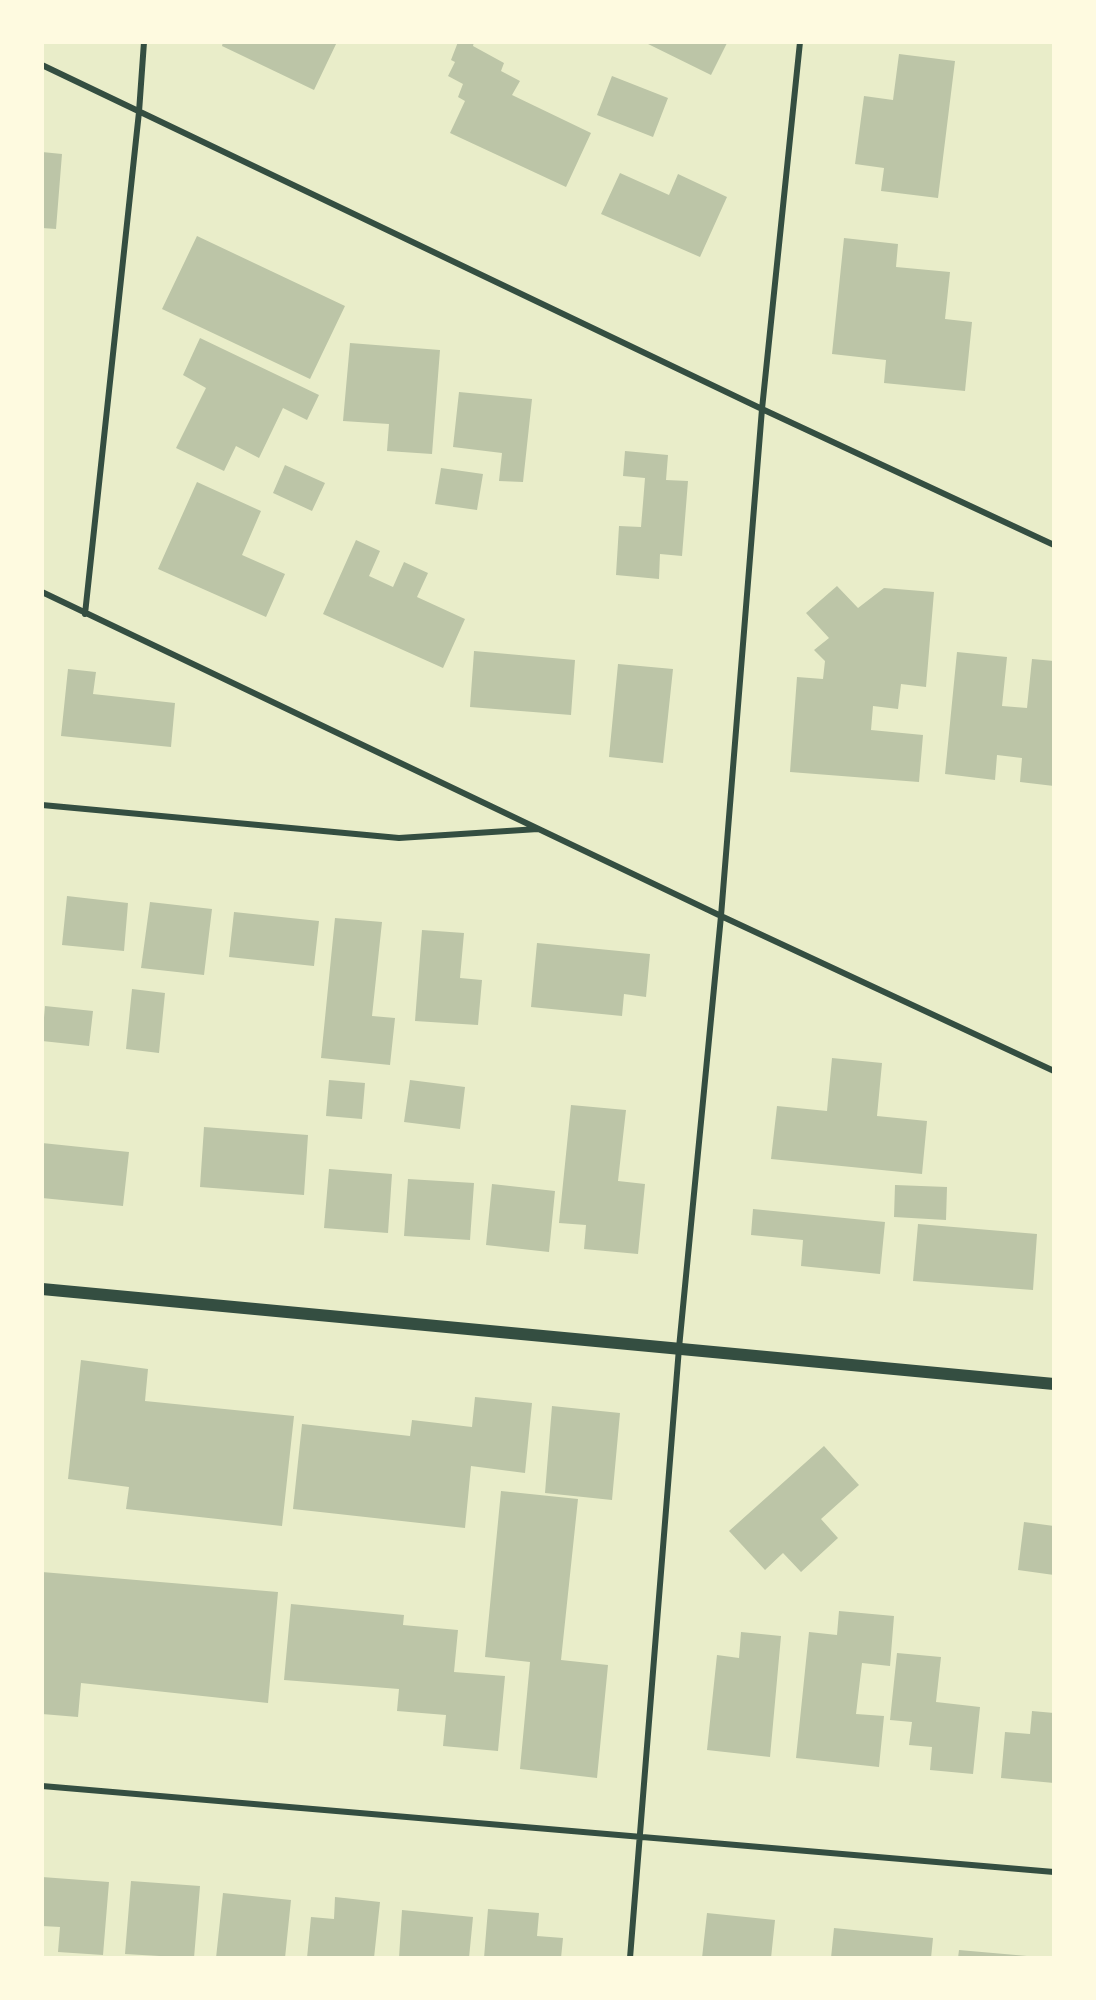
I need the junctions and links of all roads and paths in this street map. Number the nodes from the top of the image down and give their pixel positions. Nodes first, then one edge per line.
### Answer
1 (144, 42) edge
2 (800, 42) edge
3 (42, 65) edge
4 (139, 112) junction
5 (762, 409) junction
6 (1054, 545) edge
7 (42, 592) edge
8 (85, 614) junction
9 (42, 805) edge
10 (538, 829) junction
11 (721, 916) junction
12 (1054, 1071) edge
13 (42, 1289) edge
14 (679, 1348) junction
15 (1054, 1384) edge
16 (42, 1786) edge
17 (640, 1838) junction
18 (1054, 1872) edge
19 (630, 1958) edge

1 - 4 street
2 - 5 street
3 - 4 street
4 - 5 street
4 - 8 street
5 - 6 street
5 - 11 street
7 - 8 street
8 - 10 street
9 - 10 street
10 - 11 street
11 - 12 street
11 - 14 street
13 - 14 main road
14 - 15 main road
14 - 17 street
16 - 17 street
17 - 18 street
17 - 19 street

